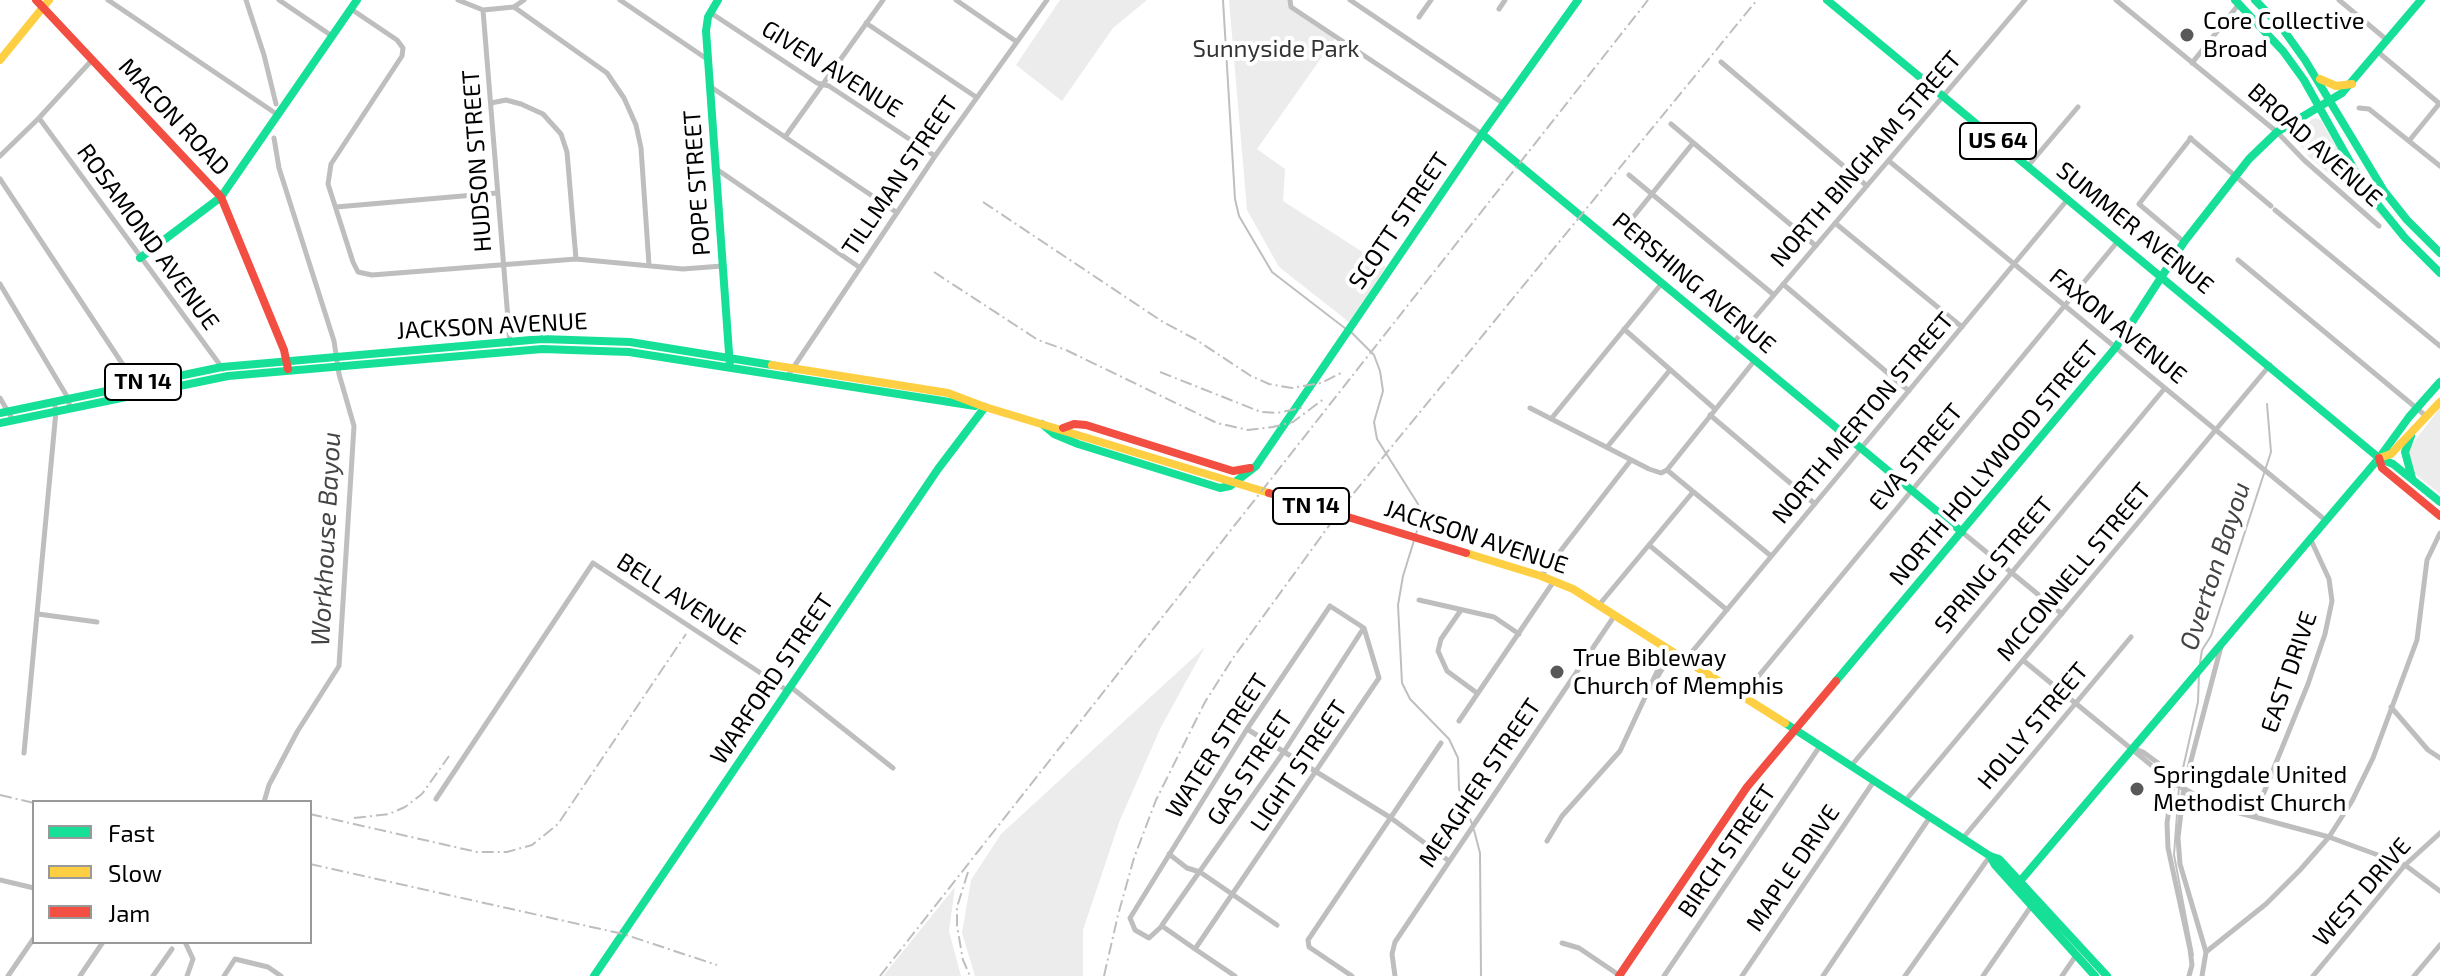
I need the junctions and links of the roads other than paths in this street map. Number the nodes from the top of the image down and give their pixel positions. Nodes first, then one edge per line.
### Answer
1 (108, 0) edge
2 (279, 0) edge
3 (357, 0) edge
4 (458, 0) edge
5 (524, 0) edge
6 (620, 0) edge
7 (718, 0) edge
8 (883, 0) edge
9 (956, 0) edge
10 (1047, 0) edge
11 (1290, 0) edge
12 (1431, 0) edge
13 (1505, 0) edge
14 (1578, 0) edge
15 (2025, 0) edge
16 (2116, 0) edge
17 (2255, 0) edge
18 (2339, 0) edge
19 (2421, 0) edge
20 (1354, 1) edge
21 (42, 2) edge
22 (2237, 2) edge
23 (1830, 3) edge
24 (514, 7) junction
25 (351, 9) junction
26 (1499, 9) dead end
27 (483, 10) junction
28 (710, 13) junction
29 (1419, 17) dead end
30 (866, 23) junction
31 (332, 36) junction
32 (2387, 40) junction
33 (1017, 42) junction
34 (2378, 52) junction
35 (93, 59) junction
36 (708, 59) junction
37 (0, 60) edge
38 (1721, 62) dead end
39 (2192, 63) junction
40 (2315, 75) junction
41 (823, 84) junction
42 (2352, 84) junction
43 (711, 87) junction
44 (976, 97) junction
45 (1944, 97) junction
46 (2331, 101) junction
47 (491, 103) junction
48 (1504, 104) junction
49 (2440, 104) edge
50 (2078, 107) dead end
51 (2319, 108) junction
52 (2359, 108) dead end
53 (278, 115) junction
54 (39, 118) junction
55 (1671, 124) dead end
56 (2277, 132) junction
57 (1482, 134) junction
58 (785, 137) junction
59 (2409, 141) junction
60 (1693, 143) junction
61 (0, 156) edge
62 (935, 156) junction
63 (1889, 161) junction
64 (2028, 166) junction
65 (2440, 166) edge
66 (715, 168) junction
67 (1629, 175) dead end
68 (2235, 175) junction
69 (0, 179) edge
70 (1867, 186) junction
71 (497, 193) junction
72 (1652, 196) junction
73 (221, 197) junction
74 (2068, 199) junction
75 (336, 207) junction
76 (896, 212) junction
77 (1630, 221) dead end
78 (1835, 223) junction
79 (2379, 226) dead end
80 (2118, 241) junction
81 (2184, 242) junction
82 (1816, 246) junction
83 (2440, 253) edge
84 (140, 258) junction
85 (576, 259) junction
86 (2238, 260) dead end
87 (2015, 263) junction
88 (503, 264) junction
89 (649, 265) junction
90 (722, 266) junction
91 (859, 267) junction
92 (2440, 273) edge
93 (2161, 277) junction
94 (1663, 282) junction
95 (0, 284) edge
96 (1783, 284) junction
97 (1774, 295) junction
98 (2065, 306) junction
99 (1962, 327) junction
100 (1624, 329) junction
101 (509, 341) junction
102 (630, 342) junction
103 (1734, 342) junction
104 (2440, 346) edge
105 (2116, 347) junction
106 (510, 352) junction
107 (629, 352) junction
108 (1755, 360) junction
109 (730, 362) junction
110 (288, 364) junction
111 (2270, 365) junction
112 (222, 367) junction
113 (793, 367) junction
114 (1670, 370) junction
115 (228, 376) junction
116 (787, 377) junction
117 (2440, 382) edge
118 (135, 383) junction
119 (2165, 388) junction
120 (898, 390) junction
121 (1909, 391) junction
122 (141, 392) junction
123 (0, 398) edge
124 (54, 401) junction
125 (2440, 402) edge
126 (69, 403) junction
127 (985, 407) junction
128 (1530, 408) dead end
129 (2417, 408) junction
130 (1715, 409) junction
131 (56, 411) junction
132 (4, 412) edge
133 (1710, 415) junction
134 (2427, 417) junction
135 (1551, 419) junction
136 (13, 420) junction
137 (0, 423) edge
138 (1041, 423) junction
139 (1061, 428) junction
140 (2216, 429) junction
141 (2413, 432) junction
142 (1608, 446) junction
143 (1861, 449) junction
144 (2379, 458) junction
145 (1631, 460) junction
146 (1256, 466) junction
147 (1667, 470) junction
148 (2412, 480) junction
149 (1912, 490) junction
150 (1693, 492) junction
151 (2440, 502) edge
152 (1815, 504) junction
153 (2440, 516) edge
154 (2324, 519) junction
155 (1962, 532) junction
156 (2440, 533) edge
157 (2310, 537) junction
158 (1649, 545) junction
159 (1771, 556) junction
160 (2012, 572) junction
161 (1541, 576) junction
162 (1554, 581) junction
163 (1419, 600) dead end
164 (1598, 605) junction
165 (1461, 610) junction
166 (1727, 610) junction
167 (38, 614) junction
168 (2062, 614) junction
169 (1615, 615) junction
170 (97, 622) dead end
171 (1364, 628) junction
172 (1519, 634) junction
173 (2131, 637) dead end
174 (2223, 642) junction
175 (1671, 650) junction
176 (1686, 659) junction
177 (2024, 661) junction
178 (790, 690) junction
179 (1477, 693) junction
180 (1742, 696) junction
181 (2075, 703) junction
182 (2391, 707) junction
183 (1459, 721) dead end
184 (1247, 729) junction
185 (1796, 731) junction
186 (1441, 743) dead end
187 (1820, 746) junction
188 (2132, 748) junction
189 (1285, 750) junction
190 (24, 753) dead end
191 (2440, 758) edge
192 (1851, 766) junction
193 (893, 768) dead end
194 (1318, 771) junction
195 (1874, 781) junction
196 (2180, 784) junction
197 (436, 799) dead end
198 (1905, 801) junction
199 (1930, 817) junction
200 (2254, 817) junction
201 (1391, 818) junction
202 (2440, 833) edge
203 (2329, 837) junction
204 (1963, 838) junction
205 (1547, 841) dead end
206 (1169, 854) junction
207 (1990, 856) junction
208 (1449, 861) junction
209 (2405, 865) junction
210 (2032, 868) junction
211 (2011, 871) junction
212 (1200, 872) junction
213 (0, 880) edge
214 (2019, 883) junction
215 (32, 888) edge
216 (2440, 891) edge
217 (1233, 896) junction
218 (2034, 901) junction
219 (1277, 925) dead end
220 (1162, 926) junction
221 (32, 941) edge
222 (1562, 943) dead end
223 (102, 944) edge
224 (2440, 945) edge
225 (172, 949) dead end
226 (1195, 949) junction
227 (2079, 951) junction
228 (2206, 952) junction
229 (8, 976) edge
230 (80, 976) edge
231 (153, 976) edge
232 (224, 976) edge
233 (281, 976) edge
234 (594, 976) edge
235 (1235, 976) edge
236 (1352, 976) edge
237 (1395, 976) edge
238 (1619, 976) edge
239 (1664, 976) edge
240 (1742, 976) edge
241 (1823, 976) edge
242 (1905, 976) edge
243 (1983, 976) edge
244 (2062, 976) edge
245 (2095, 976) edge
246 (2107, 976) edge
247 (2189, 976) edge
248 (2202, 976) edge
249 (2313, 976) edge
250 (2414, 976) edge

1 - 53 street
2 - 31 street
3 - 25 main road
4 - 27 street
5 - 24 street
6 - 36 street
7 - 28 main road, POPE STREET
8 - 30 street
9 - 33 street
10 - 33 street, TILLMAN STREET
11 - 57 street, PERSHING AVENUE
12 - 29 street
13 - 26 street
14 - 48 main road, SCOTT STREET
15 - 45 street, NORTH BINGHAM STREET
16 - 39 street, BROAD AVENUE
17 - 40 main road
18 - 32 street
19 - 32 main road, NORTH HOLLYWOOD STREET
20 - 48 street
21 - 35 main road, MACON ROAD
21 - 37 main road
22 - 39 street
22 - 51 main road
23 - 45 main road, SUMMER AVENUE / US 64
24 - 27 street
24 - 89 street
25 - 31 main road
25 - 75 street
27 - 47 street, HUDSON STREET
28 - 36 main road, POPE STREET
28 - 41 street, GIVEN AVENUE
30 - 41 street
30 - 44 street
31 - 53 main road
32 - 34 main road, NORTH HOLLYWOOD STREET
33 - 44 street, TILLMAN STREET
34 - 42 main road, NORTH HOLLYWOOD STREET
34 - 49 street
35 - 54 street
35 - 73 main road, MACON ROAD
36 - 43 main road, POPE STREET
38 - 70 street
39 - 56 street, BROAD AVENUE
40 - 42 main road
40 - 46 main road
41 - 58 street
41 - 62 street, GIVEN AVENUE
42 - 46 main road, NORTH HOLLYWOOD STREET
43 - 58 street
43 - 66 main road, POPE STREET
44 - 62 street, TILLMAN STREET
45 - 63 street, NORTH BINGHAM STREET
45 - 64 main road, SUMMER AVENUE / US 64
46 - 51 main road, NORTH HOLLYWOOD STREET
46 - 83 main road
47 - 71 street, HUDSON STREET
47 - 85 street
48 - 57 main road, SCOTT STREET
49 - 59 street
50 - 64 street
51 - 56 main road, NORTH HOLLYWOOD STREET
51 - 92 main road
52 - 59 street
53 - 73 main road
54 - 61 street
54 - 84 street, ROSAMOND AVENUE
55 - 60 street
56 - 68 main road, NORTH HOLLYWOOD STREET
56 - 79 street, BROAD AVENUE
57 - 94 main road, PERSHING AVENUE
57 - 146 main road, SCOTT STREET
58 - 76 street
59 - 65 street
60 - 72 street
60 - 82 street
62 - 76 street, TILLMAN STREET
63 - 70 street, NORTH BINGHAM STREET
63 - 87 street, FAXON AVENUE
64 - 74 main road, SUMMER AVENUE / US 64
66 - 90 main road, POPE STREET
66 - 91 street
67 - 72 street
68 - 81 main road, NORTH HOLLYWOOD STREET
68 - 81 street
68 - 104 street
69 - 118 street
70 - 78 street, NORTH BINGHAM STREET
71 - 75 street
71 - 88 street, HUDSON STREET
72 - 77 street
72 - 97 street
73 - 84 main road
73 - 110 main road, MACON ROAD
74 - 80 main road, SUMMER AVENUE / US 64
74 - 87 street, NORTH MERTON STREET
75 - 88 street
76 - 91 street, TILLMAN STREET
78 - 82 street, NORTH BINGHAM STREET
78 - 99 street
80 - 93 main road, SUMMER AVENUE / US 64
80 - 98 street, EVA STREET
81 - 93 main road, NORTH HOLLYWOOD STREET
82 - 96 street, NORTH BINGHAM STREET
84 - 112 street, ROSAMOND AVENUE
85 - 88 street
85 - 89 street
86 - 129 street
87 - 98 street, FAXON AVENUE
87 - 99 street, NORTH MERTON STREET
88 - 101 street, HUDSON STREET
89 - 90 street
90 - 109 main road, POPE STREET
91 - 113 street, TILLMAN STREET
93 - 105 main road, NORTH HOLLYWOOD STREET
93 - 111 main road, SUMMER AVENUE / US 64
94 - 100 street
94 - 103 main road, PERSHING AVENUE
95 - 126 street
96 - 97 street, NORTH BINGHAM STREET
96 - 121 street
97 - 103 street, NORTH BINGHAM STREET
98 - 105 street, FAXON AVENUE
98 - 149 street, EVA STREET
99 - 121 street, NORTH MERTON STREET
100 - 114 street
100 - 135 street
101 - 102 main road, JACKSON AVENUE / TN 14
101 - 106 street, HUDSON STREET
101 - 110 main road, JACKSON AVENUE / TN 14
102 - 107 street
102 - 109 main road, JACKSON AVENUE / TN 14
103 - 108 main road, PERSHING AVENUE
105 - 119 street, FAXON AVENUE
105 - 155 main road, NORTH HOLLYWOOD STREET
106 - 107 main road, JACKSON AVENUE / TN 14
106 - 110 main road, JACKSON AVENUE / TN 14
107 - 109 main road, JACKSON AVENUE / TN 14
108 - 130 street
108 - 143 main road, PERSHING AVENUE
109 - 113 main road, JACKSON AVENUE / TN 14
109 - 116 main road, JACKSON AVENUE / TN 14
110 - 112 main road, JACKSON AVENUE / TN 14
110 - 115 main road, JACKSON AVENUE / TN 14
111 - 140 street, MCCONNELL STREET
111 - 144 main road, SUMMER AVENUE / US 64
112 - 115 street, ROSAMOND AVENUE
112 - 118 main road, JACKSON AVENUE / TN 14
113 - 116 street, TILLMAN STREET
113 - 120 main road, JACKSON AVENUE / TN 14
114 - 130 street
114 - 142 street
115 - 122 main road, JACKSON AVENUE / TN 14
116 - 120 main road, JACKSON AVENUE / TN 14
117 - 129 main road
118 - 122 street
118 - 126 main road, JACKSON AVENUE / TN 14
119 - 140 street, FAXON AVENUE
119 - 160 street, SPRING STREET
120 - 127 main road, JACKSON AVENUE / TN 14
121 - 143 street, NORTH MERTON STREET
122 - 126 main road, JACKSON AVENUE / TN 14
123 - 132 street
124 - 126 main road, JACKSON AVENUE / TN 14
124 - 131 street
124 - 132 main road, JACKSON AVENUE / TN 14
125 - 134 main road
126 - 131 main road, JACKSON AVENUE / TN 14
127 - 138 main road, JACKSON AVENUE / TN 14
127 - 178 main road, WARFORD STREET
128 - 135 street
129 - 134 street
129 - 144 main road
130 - 133 street
131 - 136 main road, JACKSON AVENUE / TN 14
131 - 167 street
132 - 136 street
133 - 147 street
133 - 152 street
134 - 141 main road
135 - 142 street
136 - 137 main road, JACKSON AVENUE / TN 14
138 - 139 main road, JACKSON AVENUE / TN 14
138 - 146 main road
139 - 146 main road
139 - 161 main road, JACKSON AVENUE / TN 14
140 - 154 street, FAXON AVENUE
140 - 168 street, MCCONNELL STREET
141 - 144 main road
141 - 148 main road
142 - 145 street
143 - 149 main road, PERSHING AVENUE
143 - 152 street, NORTH MERTON STREET
144 - 148 main road
144 - 153 main road
144 - 154 main road
145 - 147 street
145 - 161 street
147 - 150 street
148 - 151 main road
149 - 155 main road, PERSHING AVENUE
149 - 180 street, EVA STREET
150 - 158 street
150 - 159 street
152 - 159 street, NORTH MERTON STREET
154 - 157 main road
155 - 160 street, PERSHING AVENUE
155 - 185 main road, NORTH HOLLYWOOD STREET
156 - 182 street
157 - 174 main road
157 - 200 street, EAST DRIVE
158 - 164 street
158 - 166 street
159 - 166 street, NORTH MERTON STREET
160 - 168 street, PERSHING AVENUE
160 - 192 street, SPRING STREET
161 - 162 main road, JACKSON AVENUE / TN 14
162 - 164 main road, JACKSON AVENUE / TN 14
162 - 172 street
163 - 165 street
164 - 169 main road, JACKSON AVENUE / TN 14
165 - 172 street
165 - 179 street
166 - 176 street, NORTH MERTON STREET
167 - 170 street
167 - 190 street
168 - 177 street, MCCONNELL STREET
169 - 175 main road, JACKSON AVENUE / TN 14
169 - 208 street, MEAGHER STREET
171 - 184 street, WATER STREET
171 - 189 street, GAS STREET
171 - 194 street, LIGHT STREET
172 - 179 street
173 - 181 street, HOLLY STREET
174 - 188 main road
174 - 196 street
175 - 176 main road, JACKSON AVENUE / TN 14
175 - 205 street
176 - 180 main road, JACKSON AVENUE / TN 14
177 - 181 street
177 - 198 street, MCCONNELL STREET
178 - 193 street, BELL AVENUE
178 - 197 street, BELL AVENUE
178 - 234 main road, WARFORD STREET
179 - 183 street
180 - 185 main road, JACKSON AVENUE / TN 14
181 - 188 street
181 - 204 street, HOLLY STREET
182 - 191 street
182 - 203 street
184 - 189 street
184 - 206 street, WATER STREET
185 - 187 main road, JACKSON AVENUE / TN 14
185 - 238 main road, NORTH HOLLYWOOD STREET
186 - 201 street
187 - 192 main road, JACKSON AVENUE / TN 14
187 - 239 street, BIRCH STREET
188 - 196 street
188 - 210 main road
189 - 194 street
189 - 212 street, GAS STREET
192 - 195 main road, JACKSON AVENUE / TN 14
194 - 201 street
194 - 217 street, LIGHT STREET
195 - 198 main road, JACKSON AVENUE / TN 14
195 - 240 street, MAPLE DRIVE
196 - 200 street
196 - 228 street
196 - 247 street
198 - 199 main road, JACKSON AVENUE / TN 14
199 - 204 main road, JACKSON AVENUE / TN 14
199 - 241 street
200 - 203 street
201 - 208 street
201 - 236 street
202 - 209 street, WEST DRIVE
203 - 209 street
203 - 228 street
204 - 207 main road, JACKSON AVENUE / TN 14
206 - 212 street
206 - 220 street, WATER STREET
207 - 211 main road, JACKSON AVENUE / TN 14
207 - 214 main road, JACKSON AVENUE / TN 14
207 - 242 street
208 - 237 street, MEAGHER STREET
209 - 216 street
209 - 249 street, WEST DRIVE
210 - 211 main road
210 - 214 main road
211 - 214 main road, JACKSON AVENUE / TN 14
212 - 217 street
212 - 220 street, GAS STREET
213 - 215 street
214 - 218 main road, JACKSON AVENUE / TN 14
217 - 219 street
217 - 226 street, LIGHT STREET
218 - 227 main road, JACKSON AVENUE / TN 14
218 - 243 street
220 - 226 street
221 - 229 street
222 - 238 street
223 - 230 street
224 - 250 street
225 - 231 street
226 - 235 street
227 - 244 street
227 - 245 main road, JACKSON AVENUE / TN 14
227 - 246 main road, JACKSON AVENUE / TN 14
228 - 248 street
232 - 233 street

